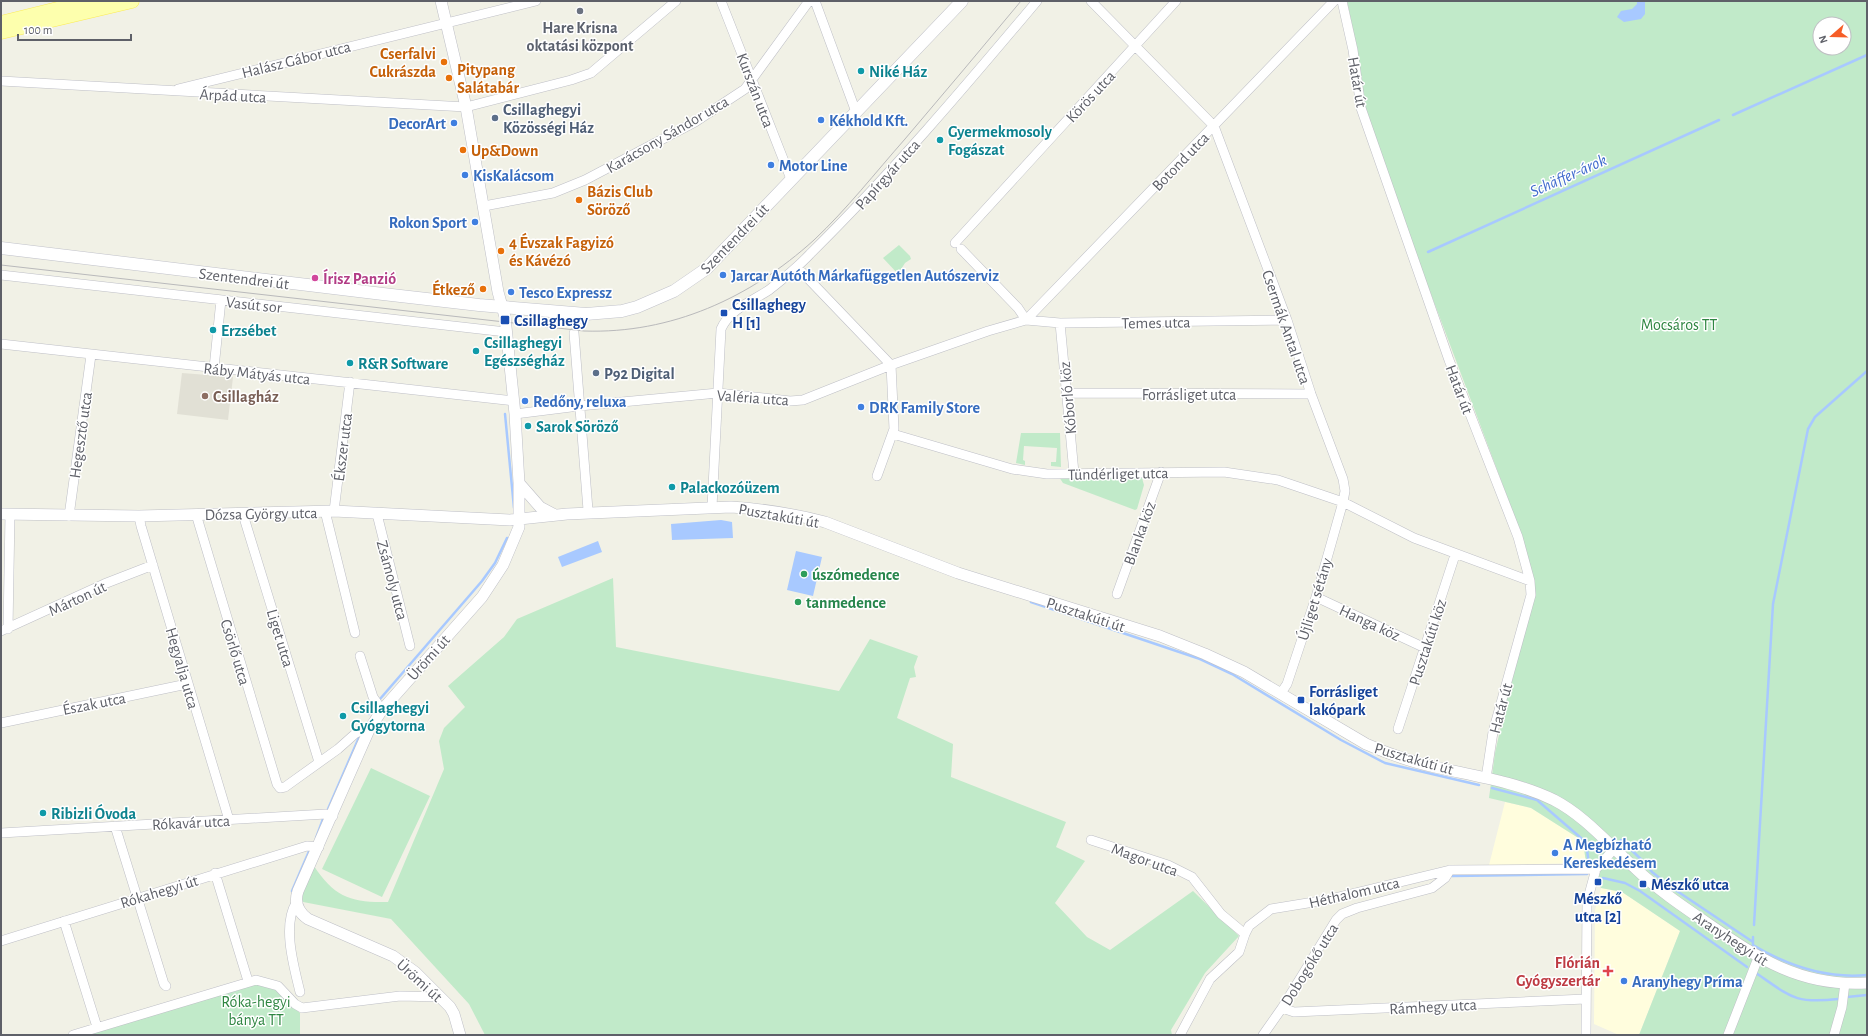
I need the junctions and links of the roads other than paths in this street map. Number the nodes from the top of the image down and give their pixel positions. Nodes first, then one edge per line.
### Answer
1 (90, 1) edge
2 (132, 1) edge
3 (441, 1) edge
4 (536, 1) edge
5 (676, 1) edge
6 (722, 1) edge
7 (810, 1) edge
8 (815, 1) edge
9 (962, 1) edge
10 (1037, 1) edge
11 (1091, 1) edge
12 (1176, 1) edge
13 (1334, 1) edge
14 (1342, 1) edge
15 (446, 22) junction
16 (1, 23) edge
17 (1, 32) edge
18 (1136, 46) junction
19 (212, 80) junction
20 (753, 80) junction
21 (1, 81) edge
22 (170, 91) junction
23 (213, 94) junction
24 (466, 107) junction
25 (856, 112) junction
26 (1214, 126) junction
27 (791, 179) junction
28 (484, 206) junction
29 (1, 248) edge
30 (797, 267) junction
31 (1, 275) edge
32 (222, 300) junction
33 (501, 306) junction
34 (1026, 320) junction
35 (1287, 320) junction
36 (1060, 323) junction
37 (506, 332) junction
38 (574, 333) dead end
39 (1, 344) edge
40 (91, 354) junction
41 (891, 365) junction
42 (214, 368) junction
43 (350, 382) junction
44 (718, 393) junction
45 (1067, 393) junction
46 (1311, 394) junction
47 (514, 401) junction
48 (579, 406) junction
49 (515, 414) junction
50 (893, 434) junction
51 (1162, 472) junction
52 (1074, 473) junction
53 (877, 476) dead end
54 (519, 483) junction
55 (1343, 502) junction
56 (712, 507) junction
57 (588, 510) dead end
58 (330, 511) junction
59 (244, 513) junction
60 (6, 514) edge
61 (196, 514) junction
62 (377, 514) junction
63 (555, 515) junction
64 (69, 516) junction
65 (139, 516) junction
66 (520, 519) junction
67 (1455, 555) junction
68 (153, 565) junction
69 (1530, 581) junction
70 (1118, 594) dead end
71 (1316, 597) junction
72 (5, 630) edge
73 (355, 633) dead end
74 (410, 646) dead end
75 (1425, 648) junction
76 (360, 656) dead end
77 (187, 684) junction
78 (1281, 693) junction
79 (382, 710) junction
80 (1, 722) edge
81 (1398, 729) dead end
82 (369, 730) junction
83 (319, 762) junction
84 (1486, 778) junction
85 (332, 816) junction
86 (229, 820) junction
87 (115, 826) junction
88 (1, 833) edge
89 (1091, 840) dead end
90 (318, 847) junction
91 (1614, 849) junction
92 (1596, 869) junction
93 (1450, 870) junction
94 (214, 873) junction
95 (137, 897) junction
96 (296, 903) junction
97 (64, 921) junction
98 (1245, 934) junction
99 (1, 941) edge
100 (1758, 958) junction
101 (248, 981) junction
102 (1845, 983) junction
103 (1867, 983) edge
104 (166, 986) dead end
105 (300, 992) dead end
106 (440, 997) junction
107 (1585, 999) junction
108 (1282, 1008) junction
109 (97, 1027) junction
110 (73, 1035) edge
111 (460, 1035) edge
112 (1180, 1035) edge
113 (1263, 1035) edge
114 (1586, 1035) edge
115 (1728, 1035) edge
116 (1834, 1035) edge

1 - 16 main road
2 - 17 main road
3 - 15 street, Ürömi út
4 - 15 street, Halász Gábor utca
5 - 24 street, Árpád utca
6 - 20 street, Kurszán utca
7 - 20 street, Karácsony Sándor utca
8 - 25 street
9 - 25 main road, Szentendrei út
10 - 30 street, Papírgyár utca
11 - 18 street, Csermák Antal utca
12 - 18 street, Körös utca
13 - 26 street, Botond utca
14 - 69 street, Határ út
15 - 19 street, Halász Gábor utca
15 - 24 street, Ürömi út
18 - 26 street, Csermák Antal utca
18 - 34 street, Körös utca
19 - 22 street, Halász Gábor utca
19 - 23 street
20 - 27 street, Kurszán utca
20 - 28 street, Karácsony Sándor utca
21 - 22 street, Árpád utca
22 - 23 street, Árpád utca
23 - 24 street, Árpád utca
24 - 28 street, Ürömi út
25 - 27 main road, Szentendrei út
26 - 34 street, Botond utca
26 - 35 street, Csermák Antal utca
27 - 33 main road, Szentendrei út
28 - 33 street, Ürömi út
29 - 33 main road, Szentendrei út
30 - 41 street
30 - 44 street, Papírgyár utca
31 - 32 street, Vasút sor
32 - 37 street, Vasút sor
32 - 42 street
33 - 37 street, Ürömi út
34 - 36 street, Temes utca
34 - 41 street, Valéria utca
35 - 36 street, Temes utca
35 - 46 street, Csermák Antal utca
36 - 45 street, Kóborló köz
37 - 47 street, Ürömi út
38 - 48 street
39 - 40 street, Ráby Mátyás utca
40 - 42 street, Ráby Mátyás utca
40 - 64 street, Hegesztő utca
41 - 44 street, Valéria utca
41 - 50 street
42 - 43 street, Ráby Mátyás utca
43 - 47 street, Ráby Mátyás utca
43 - 58 street, Ékszer utca
44 - 48 street, Valéria utca
44 - 56 street
45 - 46 street, Forrásliget utca
45 - 52 street, Kóborló köz
46 - 55 street, Csermák Antal utca
47 - 49 street, Ürömi út
48 - 49 street, Valéria utca
48 - 57 street
49 - 54 street, Ürömi út
50 - 52 street, Tündérliget utca
50 - 53 street
51 - 52 street, Tündérliget utca
51 - 55 street, Tündérliget utca
51 - 70 street, Blanka köz
54 - 63 street
54 - 66 street, Ürömi út
55 - 67 street
55 - 71 street, Újliget sétány
56 - 63 street, Pusztakúti út
56 - 78 street, Pusztakúti út
58 - 59 street, Dózsa György utca
58 - 62 street, Dózsa György utca
58 - 73 street
59 - 61 street, Dózsa György utca
59 - 83 street, Liget utca
60 - 64 street, Dózsa György utca
60 - 72 street
61 - 65 street, Dózsa György utca
61 - 83 street, Csörlő utca
62 - 66 street, Dózsa György utca
62 - 74 street, Zsámoly utca
63 - 66 street, Pusztakúti út
64 - 65 street, Dózsa György utca
65 - 68 street, Hegyalja utca
66 - 79 street, Ürömi út
67 - 69 street
67 - 75 street, Pusztakúti köz
68 - 72 street, Márton út
68 - 77 street, Hegyalja utca
69 - 84 street, Határ út
71 - 75 street, Hanga köz
71 - 78 street, Újliget sétány
75 - 81 street, Pusztakúti köz
76 - 79 street
77 - 80 street, Észak utca
77 - 86 street, Hegyalja utca
78 - 84 street, Pusztakúti út
79 - 82 street, Ürömi út
82 - 83 street
82 - 85 street, Ürömi út
84 - 91 street, Pusztakúti út
85 - 86 street, Rókavár utca
85 - 90 street, Ürömi út
86 - 87 street, Rókavár utca
87 - 88 street, Rókavár utca
87 - 95 street
89 - 98 street, Magor utca
90 - 94 street, Rókahegyi út
90 - 96 street, Ürömi út
91 - 92 street
91 - 100 street, Aranyhegyi út
92 - 93 street, Héthalom utca
92 - 107 street
93 - 98 street, Héthalom utca
93 - 108 street, Dobogókő utca
94 - 95 street, Rókahegyi út
94 - 101 street
95 - 97 street, Rókahegyi út
95 - 104 street
96 - 105 street
96 - 106 street, Ürömi út
97 - 99 street, Rókahegyi út
97 - 109 street
98 - 112 street, Héthalom utca
100 - 102 street, Aranyhegyi út
100 - 115 street
101 - 106 street
101 - 109 street
102 - 103 street, Aranyhegyi út
102 - 116 street
106 - 111 street, Ürömi út
107 - 108 street, Rámhegy utca
107 - 114 street
108 - 113 street, Dobogókő utca
109 - 110 street

